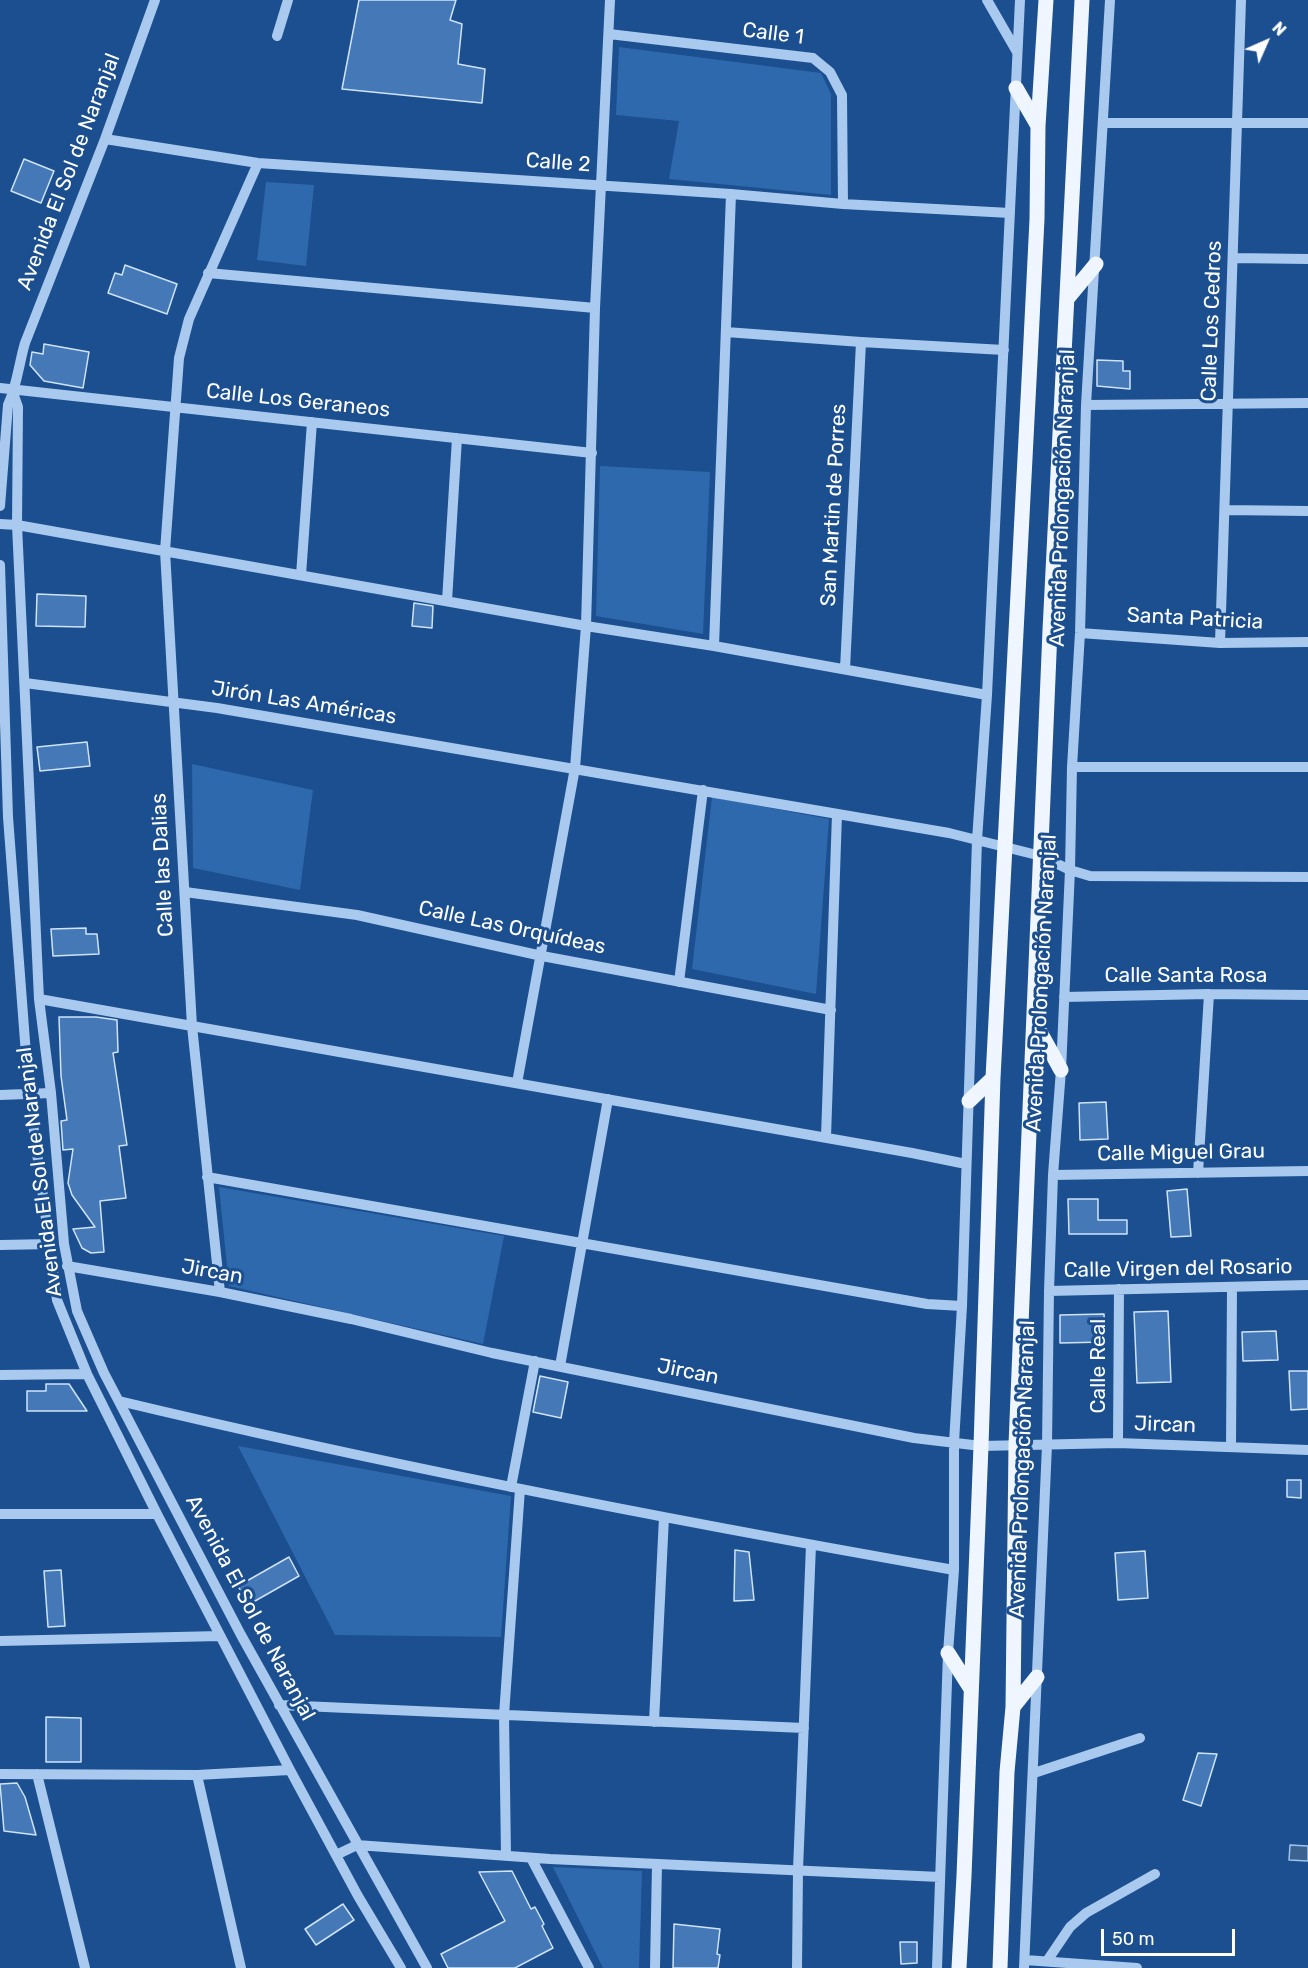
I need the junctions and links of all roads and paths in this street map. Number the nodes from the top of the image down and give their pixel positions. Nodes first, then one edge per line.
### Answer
1 (155, 0) edge
2 (288, 0) edge
3 (610, 0) edge
4 (987, 0) edge
5 (1020, 0) edge
6 (1046, 0) edge
7 (1082, 0) edge
8 (1110, 0) edge
9 (1241, 0) edge
10 (609, 34) junction
11 (277, 36) dead end
12 (1018, 53) junction
13 (1016, 88) junction
14 (1104, 123) junction
15 (1238, 123) junction
16 (1308, 123) edge
17 (1038, 126) junction
18 (105, 139) junction
19 (258, 163) junction
20 (602, 186) junction
21 (731, 194) junction
22 (843, 204) junction
23 (1010, 213) junction
24 (1234, 258) junction
25 (1308, 259) edge
26 (1096, 264) junction
27 (208, 273) junction
28 (1067, 299) junction
29 (595, 308) junction
30 (726, 332) junction
31 (861, 342) junction
32 (1004, 350) junction
33 (0, 388) edge
34 (14, 392) junction
35 (1229, 404) junction
36 (1308, 404) edge
37 (1086, 405) junction
38 (174, 407) junction
39 (312, 422) junction
40 (457, 438) junction
41 (592, 453) junction
42 (0, 506) edge
43 (1226, 510) junction
44 (1308, 511) edge
45 (0, 524) edge
46 (17, 525) junction
47 (165, 551) junction
48 (0, 565) edge
49 (301, 575) junction
50 (447, 601) junction
51 (586, 626) junction
52 (1080, 633) junction
53 (1308, 642) edge
54 (1220, 643) junction
55 (714, 646) junction
56 (845, 669) junction
57 (25, 683) junction
58 (987, 695) junction
59 (173, 702) junction
60 (1072, 767) junction
61 (1308, 767) edge
62 (575, 768) junction
63 (703, 790) junction
64 (837, 814) junction
65 (977, 840) junction
66 (1005, 848) junction
67 (1041, 856) junction
68 (1070, 870) junction
69 (1308, 877) edge
70 (184, 892) junction
71 (542, 956) junction
72 (679, 982) junction
73 (1209, 993) junction
74 (1308, 995) edge
75 (1064, 997) junction
76 (39, 999) junction
77 (831, 1010) junction
78 (1034, 1022) junction
79 (192, 1026) junction
80 (1061, 1070) junction
81 (993, 1078) junction
82 (517, 1083) junction
83 (51, 1093) junction
84 (29, 1094) junction
85 (0, 1095) edge
86 (608, 1099) junction
87 (969, 1101) junction
88 (826, 1137) junction
89 (966, 1164) junction
90 (1308, 1171) edge
91 (1198, 1173) junction
92 (1053, 1175) junction
93 (207, 1177) junction
94 (583, 1242) junction
95 (51, 1244) junction
96 (0, 1245) edge
97 (67, 1266) junction
98 (1308, 1286) edge
99 (1232, 1287) junction
100 (1119, 1289) junction
101 (1049, 1291) junction
102 (220, 1292) junction
103 (962, 1306) junction
104 (535, 1361) junction
105 (560, 1366) junction
106 (87, 1374) junction
107 (0, 1376) edge
108 (119, 1401) junction
109 (954, 1443) junction
110 (1118, 1443) junction
111 (1016, 1444) junction
112 (1047, 1445) junction
113 (981, 1446) junction
114 (1231, 1447) junction
115 (1308, 1450) edge
116 (516, 1488) junction
117 (0, 1514) edge
118 (157, 1514) junction
119 (664, 1517) junction
120 (811, 1545) junction
121 (954, 1570) junction
122 (220, 1636) junction
123 (0, 1641) edge
124 (948, 1653) junction
125 (1037, 1677) junction
126 (971, 1689) junction
127 (279, 1705) junction
128 (1013, 1707) junction
129 (504, 1715) junction
130 (654, 1722) junction
131 (804, 1728) junction
132 (1140, 1738) dead end
133 (290, 1770) junction
134 (1034, 1773) junction
135 (0, 1774) edge
136 (37, 1774) junction
137 (197, 1775) junction
138 (357, 1845) junction
139 (336, 1855) junction
140 (506, 1856) junction
141 (531, 1858) junction
142 (657, 1864) junction
143 (798, 1869) junction
144 (1155, 1874) dead end
145 (940, 1877) junction
146 (1047, 1961) junction
147 (1025, 1964) edge
148 (85, 1968) edge
149 (241, 1968) edge
150 (401, 1968) edge
151 (427, 1968) edge
152 (589, 1968) edge
153 (655, 1968) edge
154 (796, 1968) edge
155 (937, 1968) edge
156 (958, 1968) edge
157 (1000, 1968) edge
158 (1137, 1968) edge

1 - 18 street, Avenida El Sol de Naranjal
2 - 11 street
3 - 10 street
4 - 12 street
5 - 12 street
6 - 17 main road, Avenida Prolongación Naranjal
7 - 28 main road, Avenida Prolongación Naranjal
8 - 14 street, Avenida Prolongación Naranjal
9 - 15 street, Calle Los Cedros
10 - 20 street
10 - 22 street, Calle 1
12 - 13 street
13 - 17 main road
13 - 23 street
14 - 15 street
14 - 26 street, Avenida Prolongación Naranjal
15 - 16 street
15 - 24 street, Calle Los Cedros
17 - 66 main road, Avenida Prolongación Naranjal
18 - 19 street, Calle 2
18 - 34 street, Avenida El Sol de Naranjal
19 - 20 street, Calle 2
19 - 27 street, Calle las Dalias
20 - 21 street, Calle 2
20 - 29 street
21 - 22 street, Calle 2
21 - 30 street
22 - 23 street, Calle 2
23 - 32 street
24 - 25 street
24 - 35 street, Calle Los Cedros
26 - 28 main road
26 - 37 street, Avenida Prolongación Naranjal
27 - 29 street
27 - 38 street, Calle las Dalias
28 - 67 main road, Avenida Prolongación Naranjal
29 - 41 street
30 - 31 street
30 - 55 street
31 - 32 street
31 - 56 street, San Martin de Porres
32 - 58 street
33 - 34 street, Calle Los Geraneos
34 - 38 street, Calle Los Geraneos
34 - 42 street, Avenida El Sol de Naranjal
34 - 46 street, Avenida El Sol de Naranjal
35 - 36 street
35 - 37 street
35 - 43 street, Calle Los Cedros
37 - 52 street, Avenida Prolongación Naranjal
38 - 39 street, Calle Los Geraneos
38 - 47 street, Calle las Dalias
39 - 40 street, Calle Los Geraneos
39 - 49 street
40 - 41 street, Calle Los Geraneos
40 - 50 street
41 - 51 street
43 - 44 street
43 - 54 street, Calle Los Cedros
45 - 46 street
46 - 47 street
46 - 57 street, Avenida El Sol de Naranjal
47 - 49 street
47 - 59 street, Calle las Dalias
48 - 84 street, Avenida El Sol de Naranjal
49 - 50 street
50 - 51 street
51 - 55 street
51 - 62 street
52 - 54 street, Santa Patricia
52 - 60 street, Avenida Prolongación Naranjal
53 - 54 street, Santa Patricia
55 - 56 street
56 - 58 street
57 - 59 street, Jirón Las Américas
57 - 76 street, Avenida El Sol de Naranjal
58 - 65 street
59 - 62 street, Jirón Las Américas
59 - 70 street, Calle las Dalias
60 - 61 street
60 - 68 street, Avenida Prolongación Naranjal
62 - 63 street, Jirón Las Américas
62 - 71 street
63 - 64 street, Jirón Las Américas
63 - 72 street
64 - 65 street, Jirón Las Américas
64 - 77 street
65 - 66 street, Jirón Las Américas
65 - 87 street
66 - 67 street, Jirón Las Américas
66 - 81 main road, Avenida Prolongación Naranjal
67 - 68 street, Jirón Las Américas
67 - 78 main road, Avenida Prolongación Naranjal
68 - 69 street, Jirón Las Américas
68 - 75 street, Avenida Prolongación Naranjal
70 - 71 street, Calle Las Orquídeas
70 - 79 street, Calle las Dalias
71 - 72 street, Calle Las Orquídeas
71 - 82 street
72 - 77 street, Calle Las Orquídeas
73 - 74 street, Calle Santa Rosa
73 - 75 street, Calle Santa Rosa
73 - 91 street
75 - 80 street, Avenida Prolongación Naranjal
76 - 79 street
76 - 83 street, Avenida El Sol de Naranjal
77 - 88 street
78 - 80 main road
78 - 111 main road, Avenida Prolongación Naranjal
79 - 82 street
79 - 93 street, Calle las Dalias
80 - 92 street, Avenida Prolongación Naranjal
81 - 87 main road
81 - 113 main road, Avenida Prolongación Naranjal
82 - 86 street
83 - 84 street
83 - 97 street, Avenida El Sol de Naranjal
84 - 85 street
84 - 95 street, Avenida El Sol de Naranjal
86 - 88 street
86 - 94 street
87 - 89 street
88 - 89 street
89 - 103 street
90 - 91 street, Calle Miguel Grau
91 - 92 street, Calle Miguel Grau
92 - 101 street, Avenida Prolongación Naranjal
93 - 94 street
93 - 102 street, Calle las Dalias
94 - 103 street
94 - 105 street
95 - 96 street
95 - 106 street, Avenida El Sol de Naranjal
97 - 102 street, Jircan
97 - 108 street, Avenida El Sol de Naranjal
98 - 99 street, Calle Virgen del Rosario
99 - 100 street, Calle Virgen del Rosario
99 - 114 street
100 - 101 street, Calle Virgen del Rosario
100 - 110 street, Calle Real
101 - 112 street, Avenida Prolongación Naranjal
102 - 104 street, Jircan
103 - 109 street
104 - 105 street, Jircan
104 - 116 street
105 - 109 street, Jircan
106 - 107 street
106 - 118 street, Avenida El Sol de Naranjal
108 - 116 street
108 - 127 street, Avenida El Sol de Naranjal
109 - 113 street, Jircan
109 - 121 street
110 - 112 street, Jircan
110 - 114 street, Jircan
111 - 112 street, Jircan
111 - 113 street, Jircan
111 - 128 main road, Avenida Prolongación Naranjal
112 - 125 street, Avenida Prolongación Naranjal
113 - 126 main road, Avenida Prolongación Naranjal
114 - 115 street, Jircan
116 - 119 street
116 - 129 street
117 - 118 street
118 - 122 street, Avenida El Sol de Naranjal
119 - 120 street
119 - 130 street
120 - 121 street
120 - 131 street
121 - 124 street
122 - 123 street
122 - 133 street, Avenida El Sol de Naranjal
124 - 126 main road
124 - 145 street
125 - 128 main road
125 - 134 street, Avenida Prolongación Naranjal
126 - 156 main road, Avenida Prolongación Naranjal
127 - 129 street
127 - 138 street, Avenida El Sol de Naranjal
128 - 157 main road, Avenida Prolongación Naranjal
129 - 130 street
129 - 140 street
130 - 131 street
131 - 143 street
132 - 134 street
133 - 137 street
133 - 139 street, Avenida El Sol de Naranjal
134 - 147 street, Avenida Prolongación Naranjal
135 - 136 street
136 - 137 street
136 - 148 street
137 - 149 street
138 - 139 street
138 - 140 street
138 - 151 street, Avenida El Sol de Naranjal
139 - 150 street, Avenida El Sol de Naranjal
140 - 141 street
141 - 142 street
141 - 152 street
142 - 143 street
142 - 153 street
143 - 145 street
143 - 154 street
144 - 146 street
145 - 155 street
146 - 147 street
146 - 158 street

